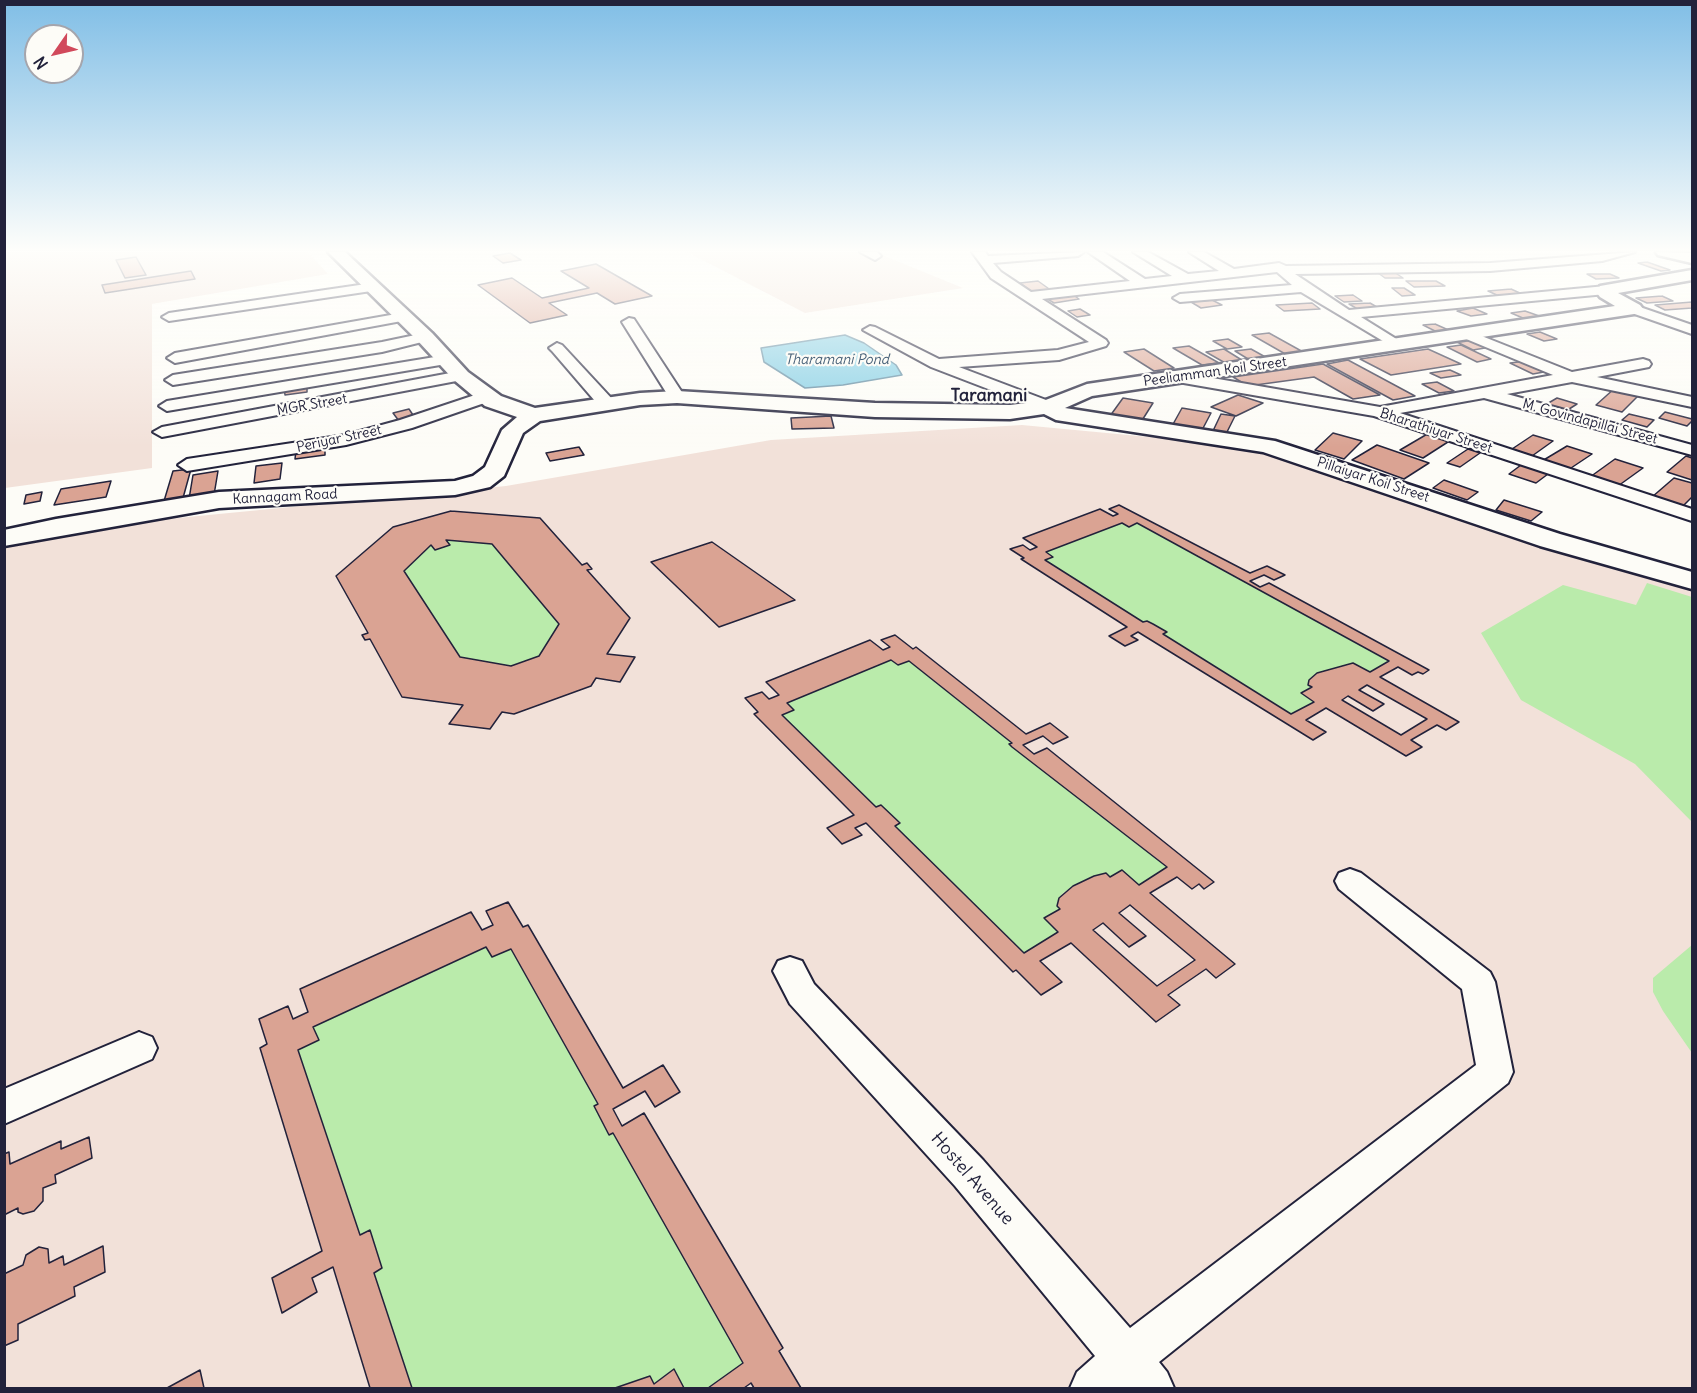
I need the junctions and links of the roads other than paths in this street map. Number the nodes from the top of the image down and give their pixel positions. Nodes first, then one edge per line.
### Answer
1 (175, 317) edge
2 (402, 317) joint
3 (416, 317) edge
4 (1062, 317) edge
5 (1353, 317) edge
6 (1577, 317) edge
7 (1656, 317) edge
8 (169, 318) dead end
9 (629, 322) dead end
10 (870, 330) dead end
11 (1692, 330) edge
12 (1464, 333) junction
13 (425, 337) junction
14 (1393, 343) junction
15 (557, 348) dead end
16 (175, 358) dead end
17 (447, 360) junction
18 (938, 363) junction
19 (1643, 363) dead end
20 (461, 376) junction
21 (1172, 376) junction
22 (1568, 376) junction
23 (173, 380) dead end
24 (1487, 393) junction
25 (487, 396) junction
26 (677, 397) junction
27 (1692, 402) edge
28 (607, 404) junction
29 (167, 406) dead end
30 (1048, 407) junction
31 (1377, 411) junction
32 (533, 415) junction
33 (162, 432) dead end
34 (1692, 450) edge
35 (187, 465) dead end
36 (1692, 515) edge
37 (4, 538) edge
38 (1692, 581) edge
39 (1350, 881) dead end
40 (790, 971) dead end
41 (139, 1048) dead end
42 (4, 1107) edge
43 (1139, 1374) edge
44 (1093, 1389) edge

1 - 8 street
2 - 13 street
2 - 16 street
3 - 32 street
4 - 18 street
5 - 14 street
6 - 12 street, Peeliamman Koil Street
7 - 11 street
9 - 26 street
10 - 18 street
12 - 14 street, Peeliamman Koil Street
12 - 22 street
13 - 17 street
13 - 23 street
14 - 21 street, Peeliamman Koil Street
15 - 28 street
17 - 20 street
17 - 29 street
18 - 30 street
19 - 22 street
20 - 25 street
20 - 33 street, MGR Street
21 - 30 street, Peeliamman Koil Street
21 - 31 street, Bharathiyar Street
22 - 24 street
22 - 27 street
24 - 31 street
24 - 34 street, M. Govindapillai Street
25 - 32 street
25 - 35 street, Periyar Street
26 - 28 street, Peeliamman Koil Street
26 - 30 street, Peeliamman Koil Street
28 - 32 street, Peeliamman Koil Street
30 - 38 street, Pillaiyar Koil Street
31 - 36 street, Bharathiyar Street
32 - 37 street, Kannagam Road
39 - 43 street
40 - 43 street, Hostel Avenue
41 - 42 street
43 - 44 street

